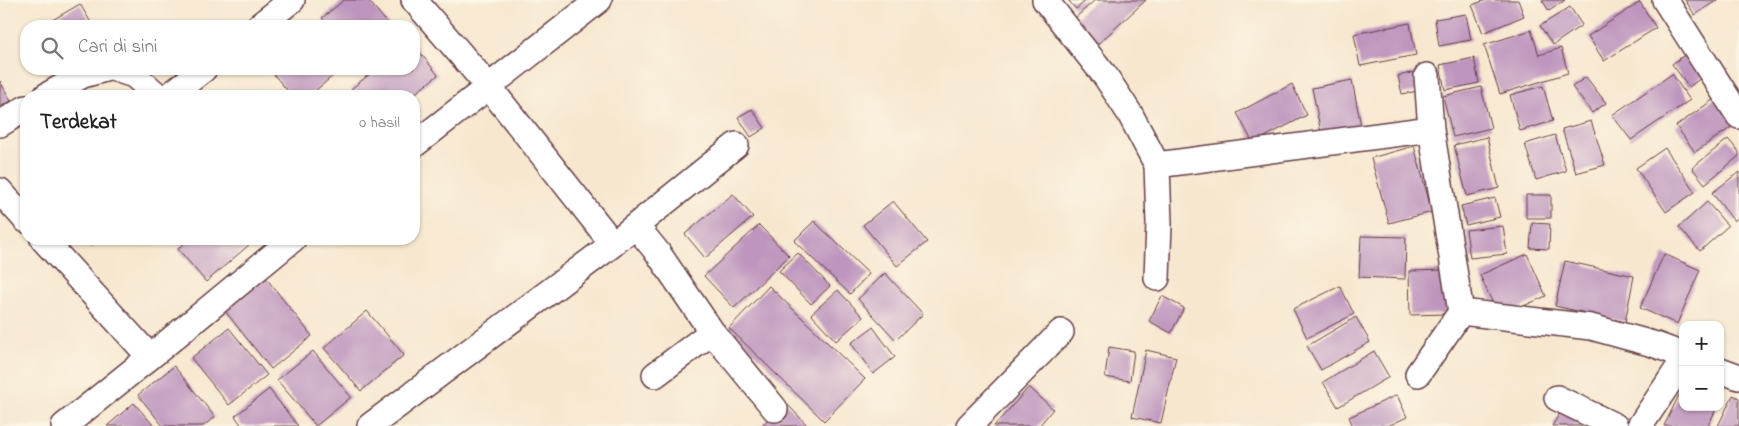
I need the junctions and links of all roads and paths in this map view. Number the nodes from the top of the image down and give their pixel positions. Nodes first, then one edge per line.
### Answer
1 (292, 0) edge
2 (414, 0) edge
3 (599, 0) edge
4 (1045, 0) edge
5 (1664, 0) edge
6 (267, 20) edge
7 (83, 75) edge
8 (134, 75) edge
9 (196, 75) edge
10 (1427, 76) dead end
11 (489, 86) junction
12 (57, 90) edge
13 (151, 90) edge
14 (176, 90) edge
15 (1735, 100) edge
16 (20, 112) edge
17 (0, 124) edge
18 (1431, 129) junction
19 (420, 140) edge
20 (736, 145) dead end
21 (1157, 166) junction
22 (0, 191) edge
23 (20, 213) edge
24 (636, 226) junction
25 (613, 244) junction
26 (48, 245) edge
27 (278, 245) edge
28 (1157, 278) dead end
29 (1461, 312) junction
30 (712, 332) junction
31 (1061, 332) dead end
32 (1679, 354) edge
33 (150, 358) junction
34 (1680, 366) edge
35 (1724, 371) edge
36 (1418, 374) dead end
37 (655, 375) dead end
38 (1739, 377) edge
39 (1557, 398) dead end
40 (775, 409) dead end
41 (64, 426) edge
42 (370, 426) edge
43 (969, 426) edge
44 (1614, 426) edge
45 (1640, 426) edge

1 - 6 street
2 - 11 street
3 - 11 street
4 - 21 street
5 - 15 street
7 - 12 street
8 - 13 street
9 - 14 street
10 - 18 street
11 - 19 street
11 - 25 street
16 - 17 street
18 - 21 street
18 - 29 street
20 - 24 street
21 - 28 street
22 - 23 street
24 - 25 street
24 - 30 street
25 - 42 street
26 - 33 street
27 - 33 street
29 - 32 street
29 - 36 street
30 - 37 street
30 - 40 street
31 - 43 street
33 - 41 street
34 - 45 street
35 - 38 street
39 - 44 street

